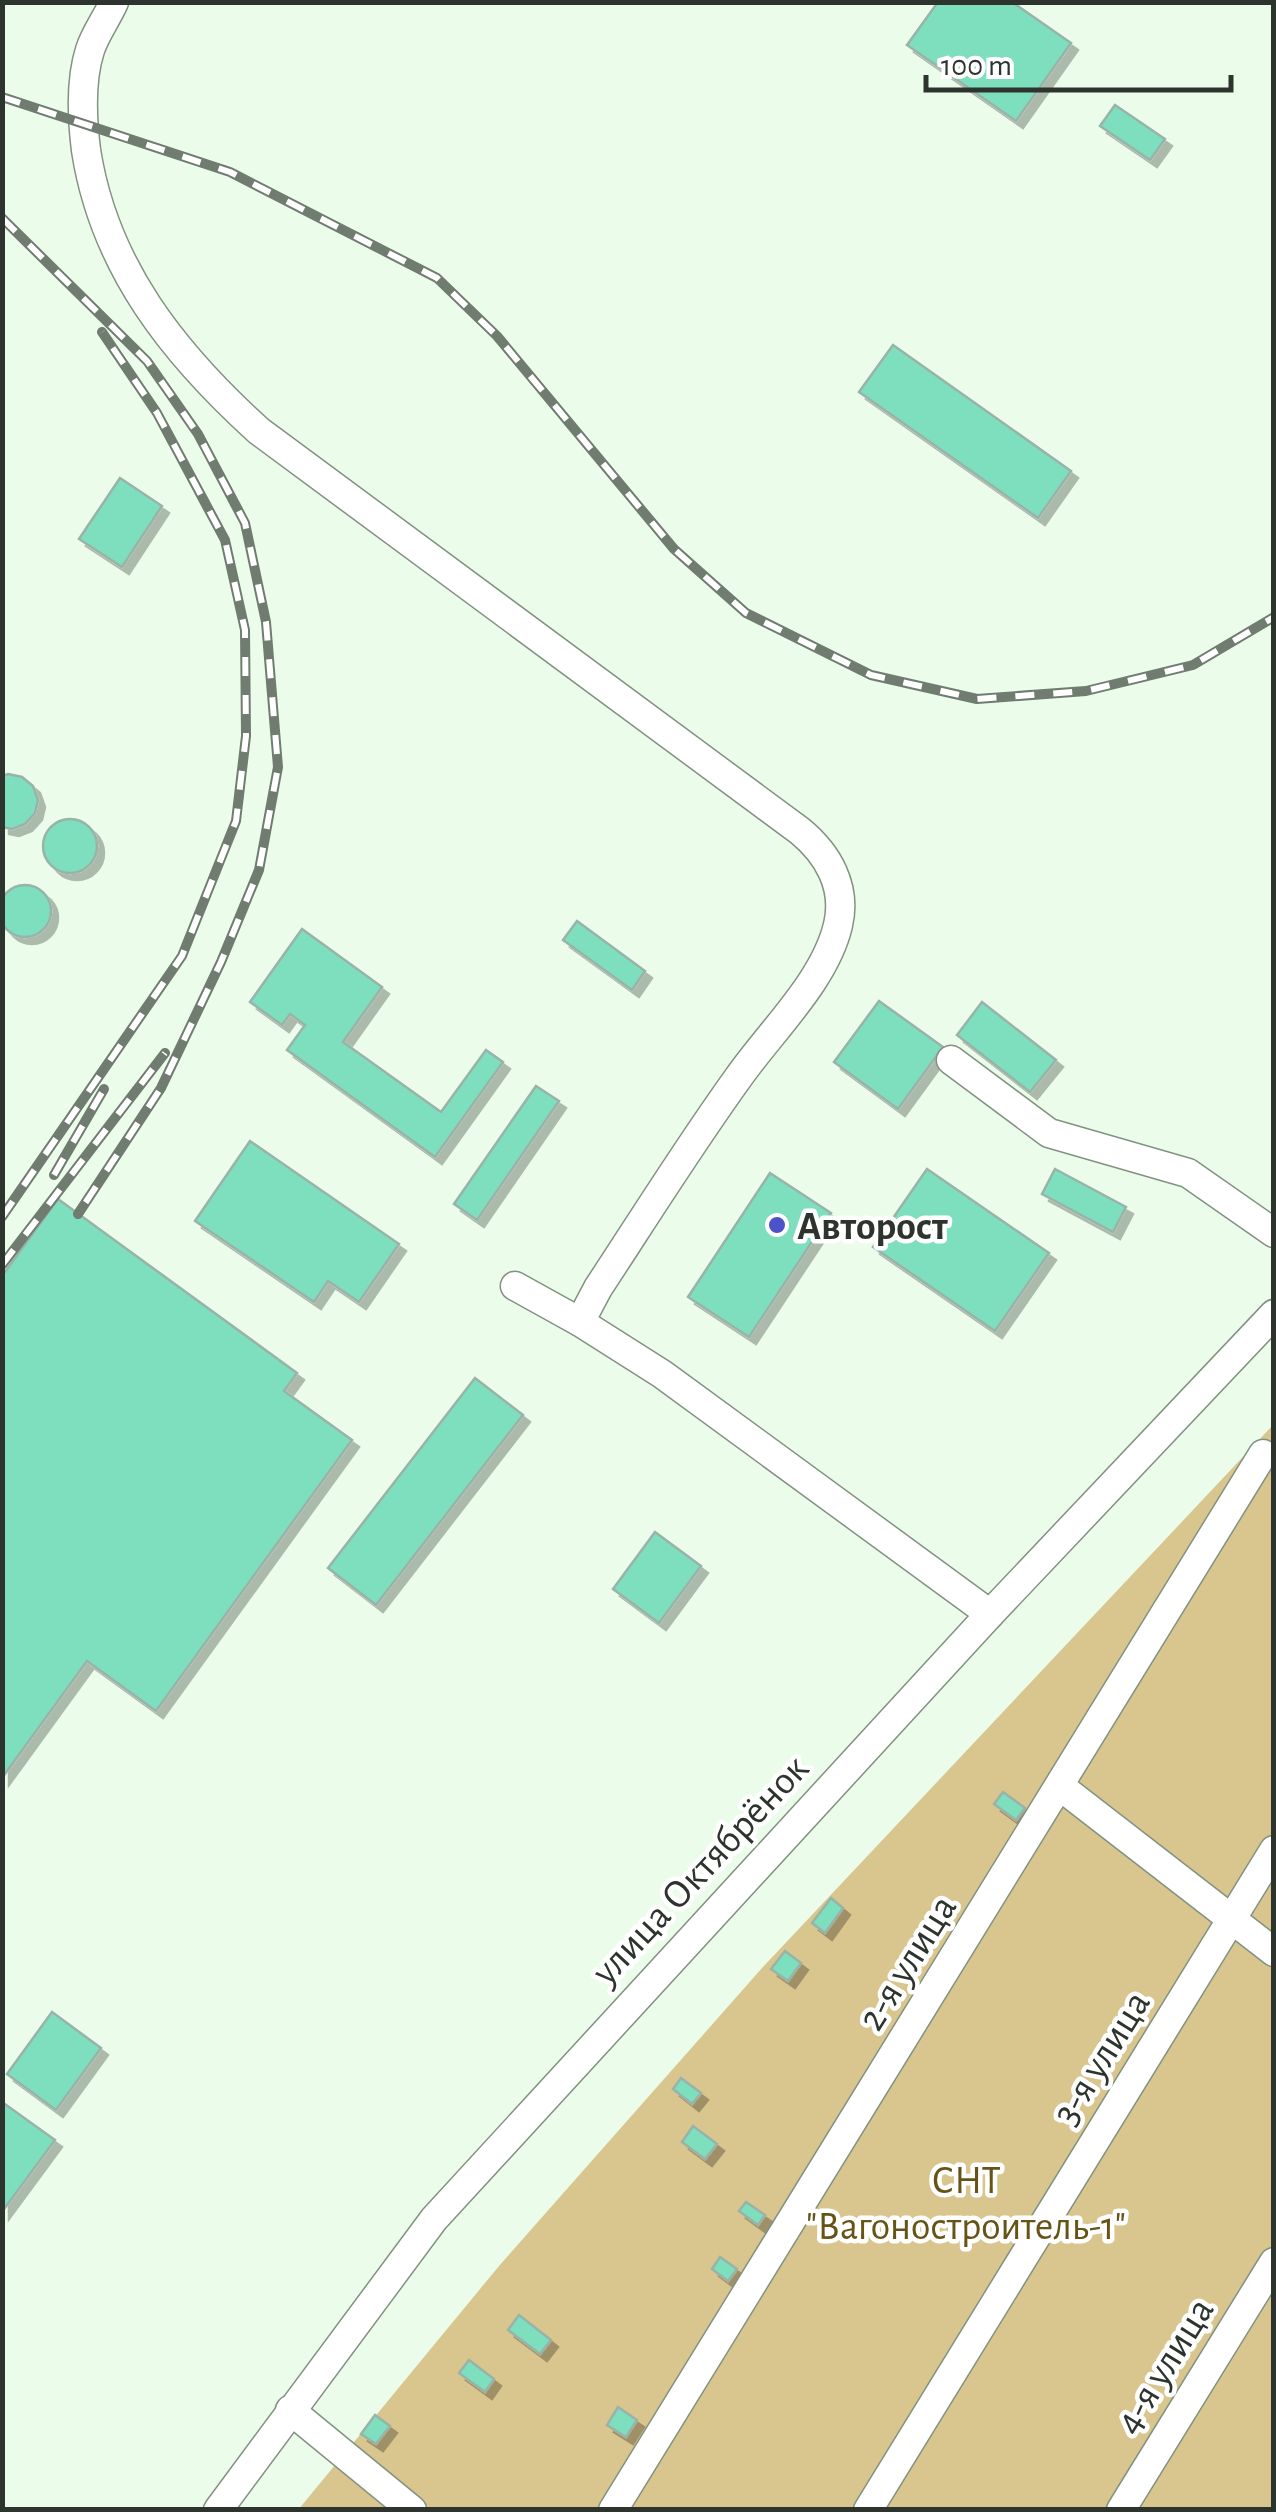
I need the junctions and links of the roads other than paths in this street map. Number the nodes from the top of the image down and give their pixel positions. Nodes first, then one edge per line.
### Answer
1 (114, 2) edge
2 (951, 1060) dead end
3 (1274, 1232) edge
4 (515, 1286) dead end
5 (1274, 1314) edge
6 (580, 1322) junction
7 (1263, 1454) dead end
8 (990, 1614) junction
9 (1061, 1787) junction
10 (1274, 1850) edge
11 (1230, 1922) junction
12 (1274, 1952) edge
13 (1274, 2262) edge
14 (290, 2410) junction
15 (395, 2505) edge
16 (218, 2510) edge
17 (613, 2510) edge
18 (868, 2510) edge
19 (1121, 2510) edge

1 - 6 street
2 - 3 street
4 - 6 street
5 - 8 street, улица Октябрёнок
6 - 8 street
7 - 9 street, 2-я улица
8 - 14 street, улица Октябрёнок
9 - 11 street
9 - 17 street, 2-я улица
10 - 11 street, 3-я улица
11 - 12 street
11 - 18 street, 3-я улица
13 - 19 street, 4-я улица
14 - 15 street
14 - 16 street, улица Октябрёнок

